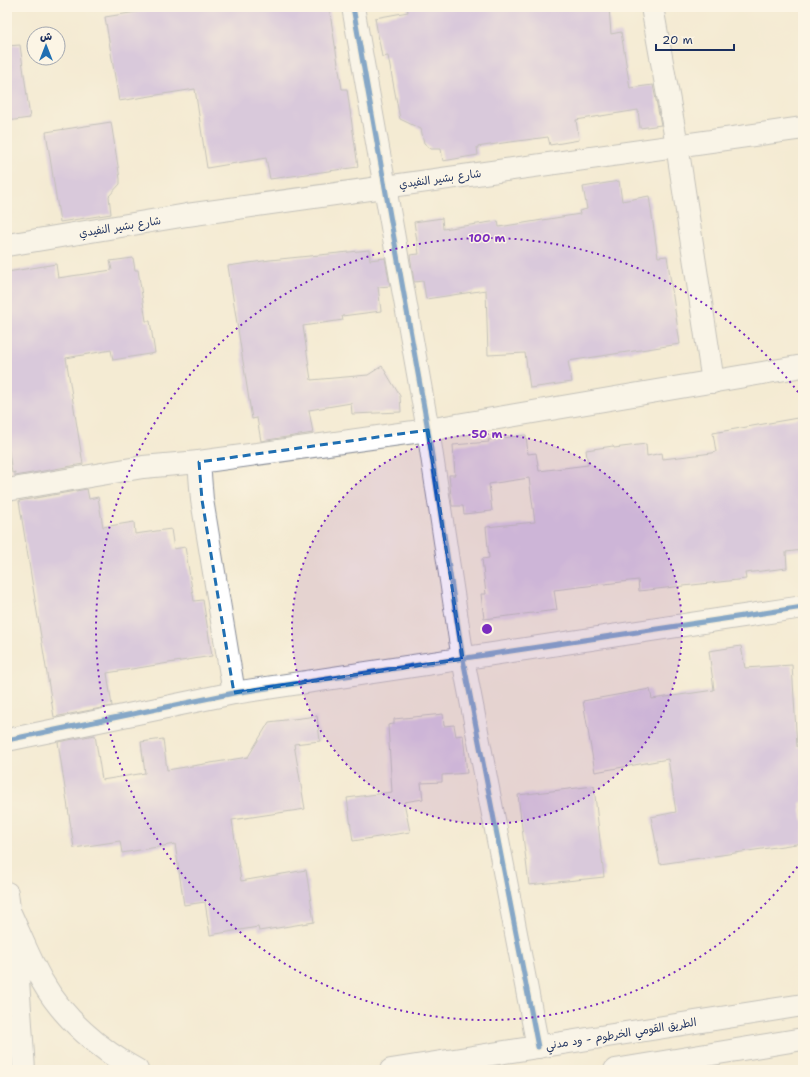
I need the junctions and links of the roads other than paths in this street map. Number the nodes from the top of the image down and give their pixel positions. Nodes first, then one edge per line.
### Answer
1 (354, 7) edge
2 (652, 7) edge
3 (803, 128) edge
4 (677, 144) junction
5 (384, 187) junction
6 (7, 245) edge
7 (803, 366) edge
8 (713, 382) junction
9 (428, 430) junction
10 (199, 462) junction
11 (7, 490) edge
12 (803, 607) edge
13 (463, 659) junction
14 (234, 693) junction
15 (7, 740) edge
16 (7, 893) edge
17 (11, 915) junction
18 (803, 1005) edge
19 (803, 1039) edge
20 (538, 1047) junction
21 (24, 1070) edge
22 (137, 1070) edge
23 (391, 1070) edge
24 (615, 1070) edge

1 - 5 main road
2 - 4 main road
3 - 4 main road, شارع بشير النفيدي
4 - 5 main road, شارع بشير النفيدي
4 - 8 main road
5 - 6 main road, شارع بشير النفيدي
5 - 9 main road
7 - 8 main road
8 - 9 main road
9 - 10 main road
9 - 13 main road
10 - 11 main road
10 - 14 main road
12 - 13 main road
13 - 14 main road
13 - 20 main road
14 - 15 main road
16 - 17 main road
17 - 21 main road
17 - 22 main road
18 - 20 main road, الطريق القومي الخرطوم - ود مدني
19 - 24 main road
20 - 23 main road, الطريق القومي الخرطوم - ود مدني

